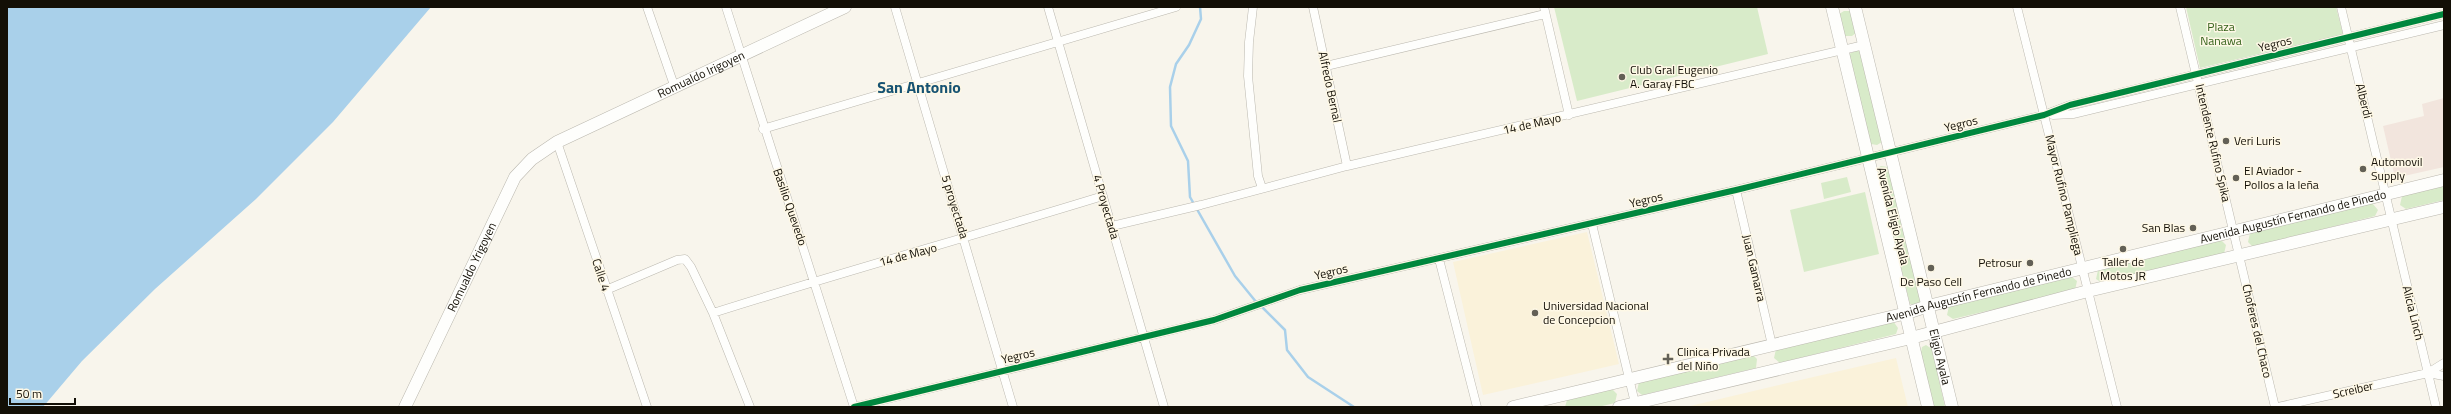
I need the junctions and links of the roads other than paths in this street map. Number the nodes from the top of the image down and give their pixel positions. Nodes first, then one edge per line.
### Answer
1 (647, 7) edge
2 (726, 7) edge
3 (844, 7) edge
4 (895, 7) edge
5 (1048, 7) edge
6 (1176, 7) edge
7 (1253, 7) edge
8 (1313, 7) edge
9 (1832, 7) edge
10 (1855, 7) edge
11 (2018, 7) edge
12 (2180, 7) edge
13 (2341, 7) edge
14 (1544, 10) edge
15 (2444, 14) edge
16 (2444, 25) edge
17 (2348, 37) junction
18 (1058, 43) junction
19 (1864, 45) junction
20 (2350, 47) junction
21 (1842, 50) junction
22 (740, 57) junction
23 (1326, 66) junction
24 (2197, 75) junction
25 (918, 82) junction
26 (2200, 84) junction
27 (676, 88) junction
28 (1569, 115) junction
29 (2044, 115) junction
30 (763, 128) junction
31 (557, 142) junction
32 (1891, 153) junction
33 (1867, 158) junction
34 (1347, 166) junction
35 (2444, 180) edge
36 (1262, 188) junction
37 (1736, 190) junction
38 (2387, 194) junction
39 (1103, 196) junction
40 (2444, 207) edge
41 (2391, 219) junction
42 (1592, 224) junction
43 (1112, 226) junction
44 (2233, 232) junction
45 (965, 239) junction
46 (2238, 255) junction
47 (1439, 259) junction
48 (2083, 269) junction
49 (815, 280) junction
50 (606, 290) junction
51 (2088, 291) junction
52 (1928, 306) junction
53 (713, 313) junction
54 (1907, 313) junction
55 (1934, 331) junction
56 (1144, 338) junction
57 (1911, 338) junction
58 (1772, 345) junction
59 (2444, 363) edge
60 (1003, 371) junction
61 (2428, 373) junction
62 (2444, 376) edge
63 (1630, 379) junction
64 (1635, 403) junction
65 (405, 407) edge
66 (647, 407) edge
67 (750, 407) edge
68 (854, 407) edge
69 (1013, 407) edge
70 (1164, 407) edge
71 (1477, 407) edge
72 (1513, 407) edge
73 (1619, 407) edge
74 (1928, 407) edge
75 (1952, 407) edge
76 (2117, 407) edge
77 (2275, 407) edge
78 (2278, 407) edge
79 (2436, 407) edge

1 - 27 street
2 - 22 street, Basilio Quevedo
3 - 22 street, Romualdo Irigoyen
4 - 25 street, 5 proyectada
5 - 18 street, 4 Proyectada
6 - 18 street
7 - 36 street
8 - 23 street, Alfredo Bernal
9 - 21 street, Avenida Eligio Ayala
10 - 19 street, Avenida Eligio Ayala
11 - 29 street, Mayor Rufino Pampliega
12 - 24 street, Intendente Rufino Spika
13 - 17 street, Alberdi
14 - 23 street
14 - 28 street
15 - 17 street, Yegros
16 - 20 street, Yegros
17 - 20 street, Alberdi
17 - 24 street, Yegros
18 - 25 street
18 - 39 street, 4 Proyectada
19 - 21 street, 14 de Mayo
19 - 32 street, Avenida Eligio Ayala
20 - 26 street, Yegros
20 - 38 street, Alberdi
21 - 28 street, 14 de Mayo
21 - 33 street, Avenida Eligio Ayala
22 - 27 street, Romualdo Irigoyen
22 - 30 street, Basilio Quevedo
23 - 34 street, Alfredo Bernal
24 - 26 street, Intendente Rufino Spika
24 - 29 street, Yegros
25 - 30 street
25 - 45 street, 5 proyectada
26 - 29 street, Yegros
26 - 44 street, Intendente Rufino Spika
27 - 31 street, Romualdo Irigoyen
28 - 34 street, 14 de Mayo
29 - 32 street, Yegros
29 - 48 street, Mayor Rufino Pampliega
30 - 49 street, Basilio Quevedo
31 - 50 street, Calle 4
31 - 65 street, Romualdo Yrigoyen
32 - 33 street, Yegros
32 - 52 street, Avenida Eligio Ayala
33 - 37 street, Yegros
33 - 54 street, Avenida Eligio Ayala
34 - 36 street, 14 de Mayo
35 - 38 street, Avenida Augustín Fernando de Pinedo
36 - 43 street, 14 de Mayo
37 - 42 street, Yegros
37 - 58 street, Juan Gamarra
38 - 41 street, Alberdi
38 - 44 street, Avenida Augustín Fernando de Pinedo
39 - 43 street, 4 Proyectada
39 - 45 street, 14 de Mayo
40 - 41 street, Avenida Augustín Fernando de Pinedo
41 - 46 street, Avenida Augustín Fernando de Pinedo
41 - 61 street, Alicia Linch
42 - 47 street, Yegros
42 - 63 street
43 - 56 street, 4 Proyectada
44 - 46 street, Intendente Rufino Spika
44 - 48 street, Avenida Augustín Fernando de Pinedo
45 - 49 street, 14 de Mayo
45 - 60 street, 5 proyectada
46 - 51 street, Avenida Augustín Fernando de Pinedo
46 - 77 street, Choferes del Chaco
47 - 56 street, Yegros
47 - 71 street
48 - 51 street, Mayor Rufino Pampliega
48 - 52 street, Avenida Augustín Fernando de Pinedo
49 - 53 street, 14 de Mayo
49 - 68 street, Basilio Quevedo
50 - 53 street
50 - 66 street, Calle 4
51 - 55 street, Avenida Augustín Fernando de Pinedo
51 - 76 street, Mayor Rufino Pampliega
52 - 54 street, Avenida Augustín Fernando de Pinedo
52 - 55 street, Eligio Ayala
53 - 67 street
54 - 57 street, Eligio Ayala
54 - 58 street, Avenida Augustín Fernando de Pinedo
55 - 57 street, Avenida Augustín Fernando de Pinedo
55 - 75 street, Eligio Ayala
56 - 60 street, Yegros
56 - 70 street, 4 Proyectada
57 - 64 street, Avenida Augustín Fernando de Pinedo
57 - 74 street, Eligio Ayala
58 - 63 street, Avenida Augustín Fernando de Pinedo
59 - 61 street, Screiber
60 - 68 street, Yegros
60 - 69 street, 5 proyectada
61 - 62 street, Screiber
61 - 78 street, Screiber
61 - 79 street, Alicia Linch
63 - 64 street
63 - 72 street, Avenida Augustín Fernando de Pinedo
64 - 73 street, Avenida Augustín Fernando de Pinedo

